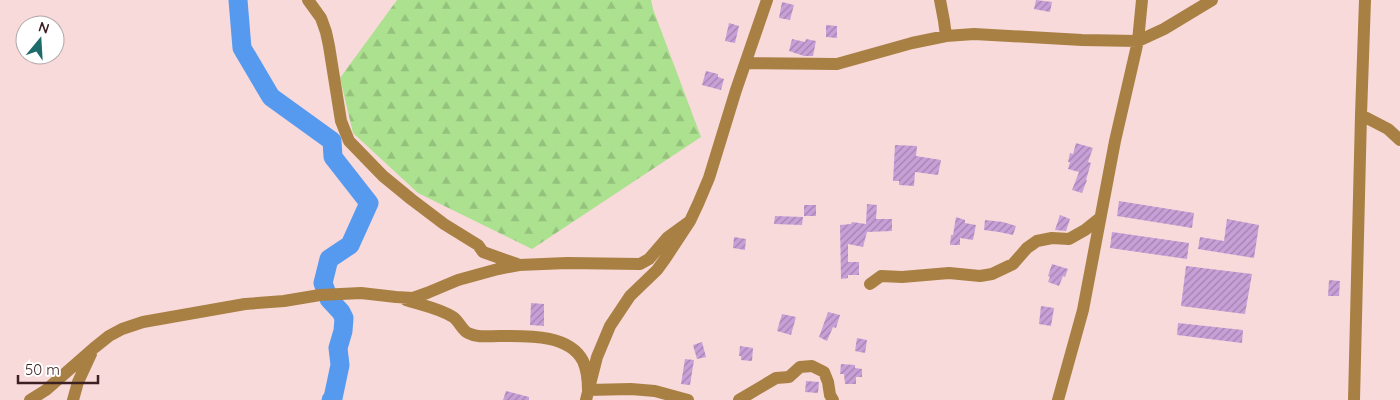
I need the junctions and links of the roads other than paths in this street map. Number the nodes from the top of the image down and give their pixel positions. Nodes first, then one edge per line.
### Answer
1 (308, 0) edge
2 (767, 0) edge
3 (940, 0) edge
4 (1142, 0) edge
5 (1212, 0) edge
6 (1365, 0) edge
7 (946, 36) junction
8 (1138, 41) junction
9 (747, 63) junction
10 (1361, 114) junction
11 (1400, 140) edge
12 (1100, 218) junction
13 (690, 221) junction
14 (483, 252) junction
15 (519, 265) junction
16 (475, 276) junction
17 (870, 284) dead end
18 (396, 297) junction
19 (94, 348) junction
20 (587, 395) edge
21 (30, 400) edge
22 (73, 400) edge
23 (688, 400) edge
24 (739, 400) edge
25 (833, 400) edge
26 (1058, 400) edge
27 (1354, 400) edge

1 - 14 street
2 - 9 street
3 - 7 street
4 - 8 street
5 - 8 street
6 - 10 street
7 - 8 street
7 - 9 street
8 - 12 street
9 - 13 street
10 - 11 street
10 - 27 street
12 - 17 street
12 - 26 street
13 - 15 street
13 - 20 street
14 - 15 street
14 - 16 street
15 - 16 street
16 - 18 street
18 - 19 street
18 - 20 street
19 - 21 street
19 - 22 street
20 - 23 street
24 - 25 street

